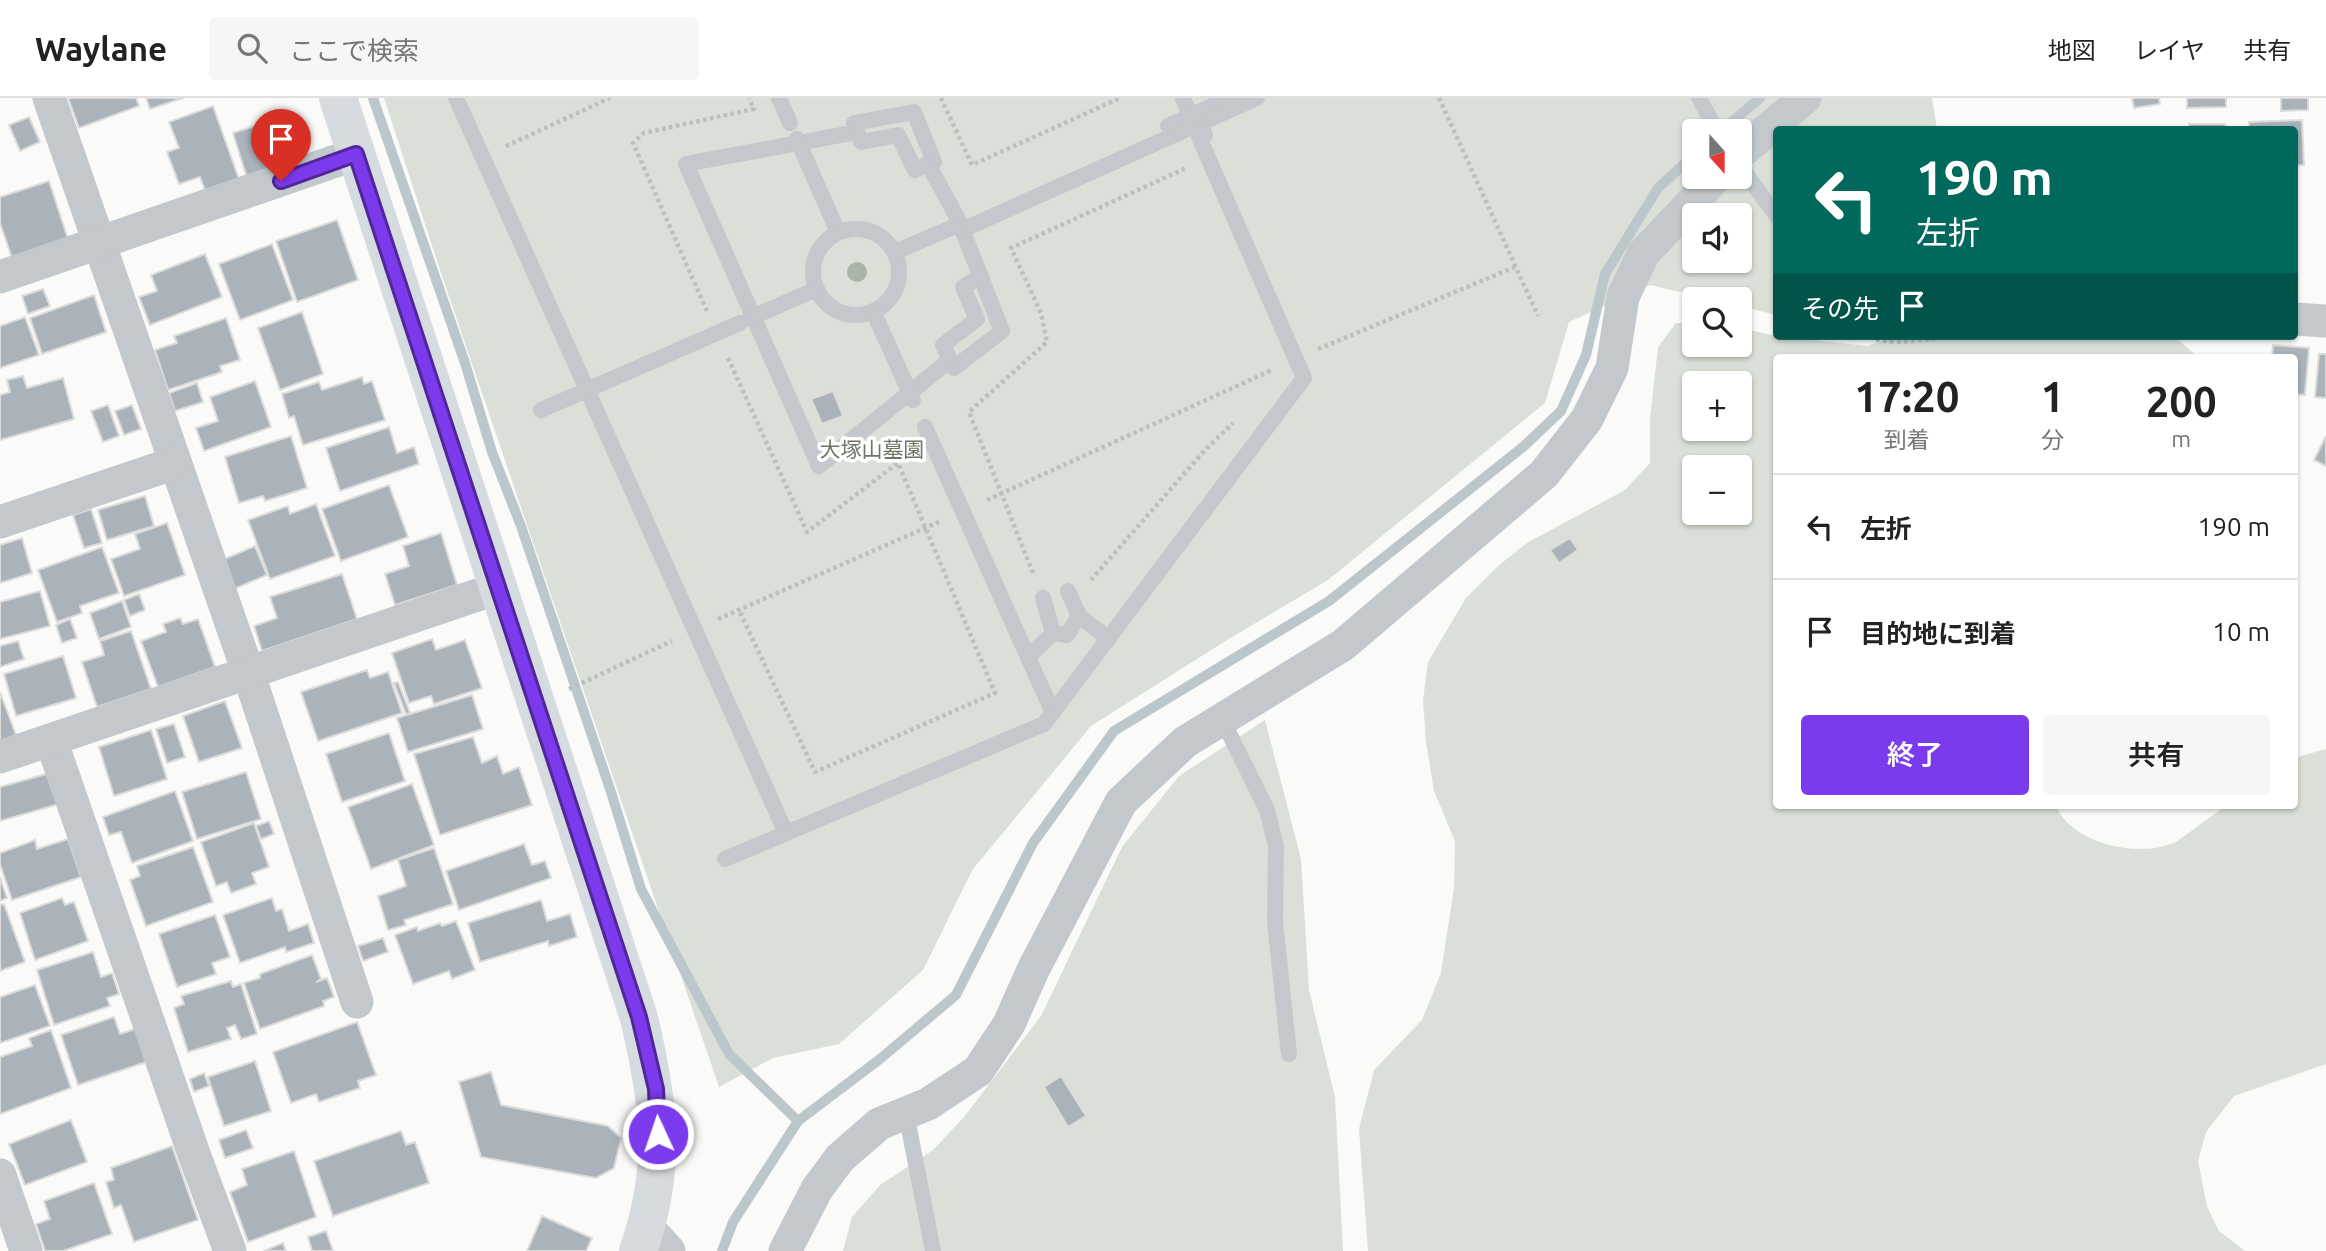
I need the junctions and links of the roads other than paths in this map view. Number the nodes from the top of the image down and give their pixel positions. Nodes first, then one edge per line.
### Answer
1 (49, 98) edge
2 (338, 98) edge
3 (456, 98) edge
4 (779, 98) edge
5 (1229, 98) edge
6 (1257, 98) edge
7 (1699, 98) edge
8 (1805, 98) edge
9 (1710, 119) edge
10 (1200, 123) junction
11 (790, 124) dead end
12 (857, 132) junction
13 (798, 141) junction
14 (1752, 143) edge
15 (356, 154) junction
16 (1111, 157) junction
17 (928, 164) junction
18 (1752, 182) edge
19 (1705, 189) edge
20 (1773, 211) edge
21 (960, 224) junction
22 (838, 232) junction
23 (99, 244) junction
24 (895, 252) junction
25 (981, 276) junction
26 (0, 277) edge
27 (817, 289) junction
28 (873, 311) junction
29 (2298, 319) edge
30 (748, 320) junction
31 (2326, 321) edge
32 (950, 360) junction
33 (588, 391) junction
34 (912, 397) junction
35 (541, 410) dead end
36 (925, 427) dead end
37 (175, 463) junction
38 (0, 522) edge
39 (498, 588) junction
40 (1068, 592) road end
41 (1043, 598) road end
42 (1079, 616) junction
43 (1053, 633) junction
44 (1109, 639) junction
45 (1028, 657) junction
46 (248, 672) junction
47 (1053, 713) junction
48 (1222, 719) junction
49 (51, 740) junction
50 (0, 757) edge
51 (786, 833) junction
52 (725, 859) dead end
53 (357, 1002) dead end
54 (1289, 1054) dead end
55 (906, 1113) junction
56 (0, 1175) edge
57 (651, 1243) edge
58 (26, 1251) edge
59 (230, 1251) edge
60 (785, 1251) edge
61 (933, 1251) edge

1 - 23 street
2 - 15 street
3 - 33 lane
4 - 11 lane
5 - 16 lane
6 - 10 lane
7 - 9 lane
8 - 14 street
10 - 16 lane
10 - 44 lane
12 - 13 lane
12 - 17 lane
12 - 17 lane
13 - 22 lane
13 - 30 lane
15 - 23 street
15 - 39 street
16 - 21 lane
17 - 21 lane
18 - 20 lane
19 - 48 street
21 - 24 lane
21 - 25 lane
22 - 24 lane
22 - 27 lane
23 - 26 street
23 - 37 street
24 - 28 lane
25 - 32 lane
25 - 32 lane
27 - 28 lane
27 - 30 lane
28 - 34 lane
29 - 31 street
30 - 33 lane
30 - 34 lane
32 - 34 lane
33 - 35 lane
33 - 51 lane
36 - 45 lane
37 - 38 street
37 - 46 street
39 - 46 street
39 - 57 street
40 - 42 lane
41 - 43 lane
42 - 43 lane
42 - 44 lane
43 - 45 lane
44 - 47 lane
45 - 47 lane
46 - 49 street
46 - 53 street
47 - 51 lane
48 - 54 lane
48 - 55 street
49 - 50 street
49 - 59 street
51 - 52 lane
55 - 60 street
55 - 61 lane
56 - 58 street

